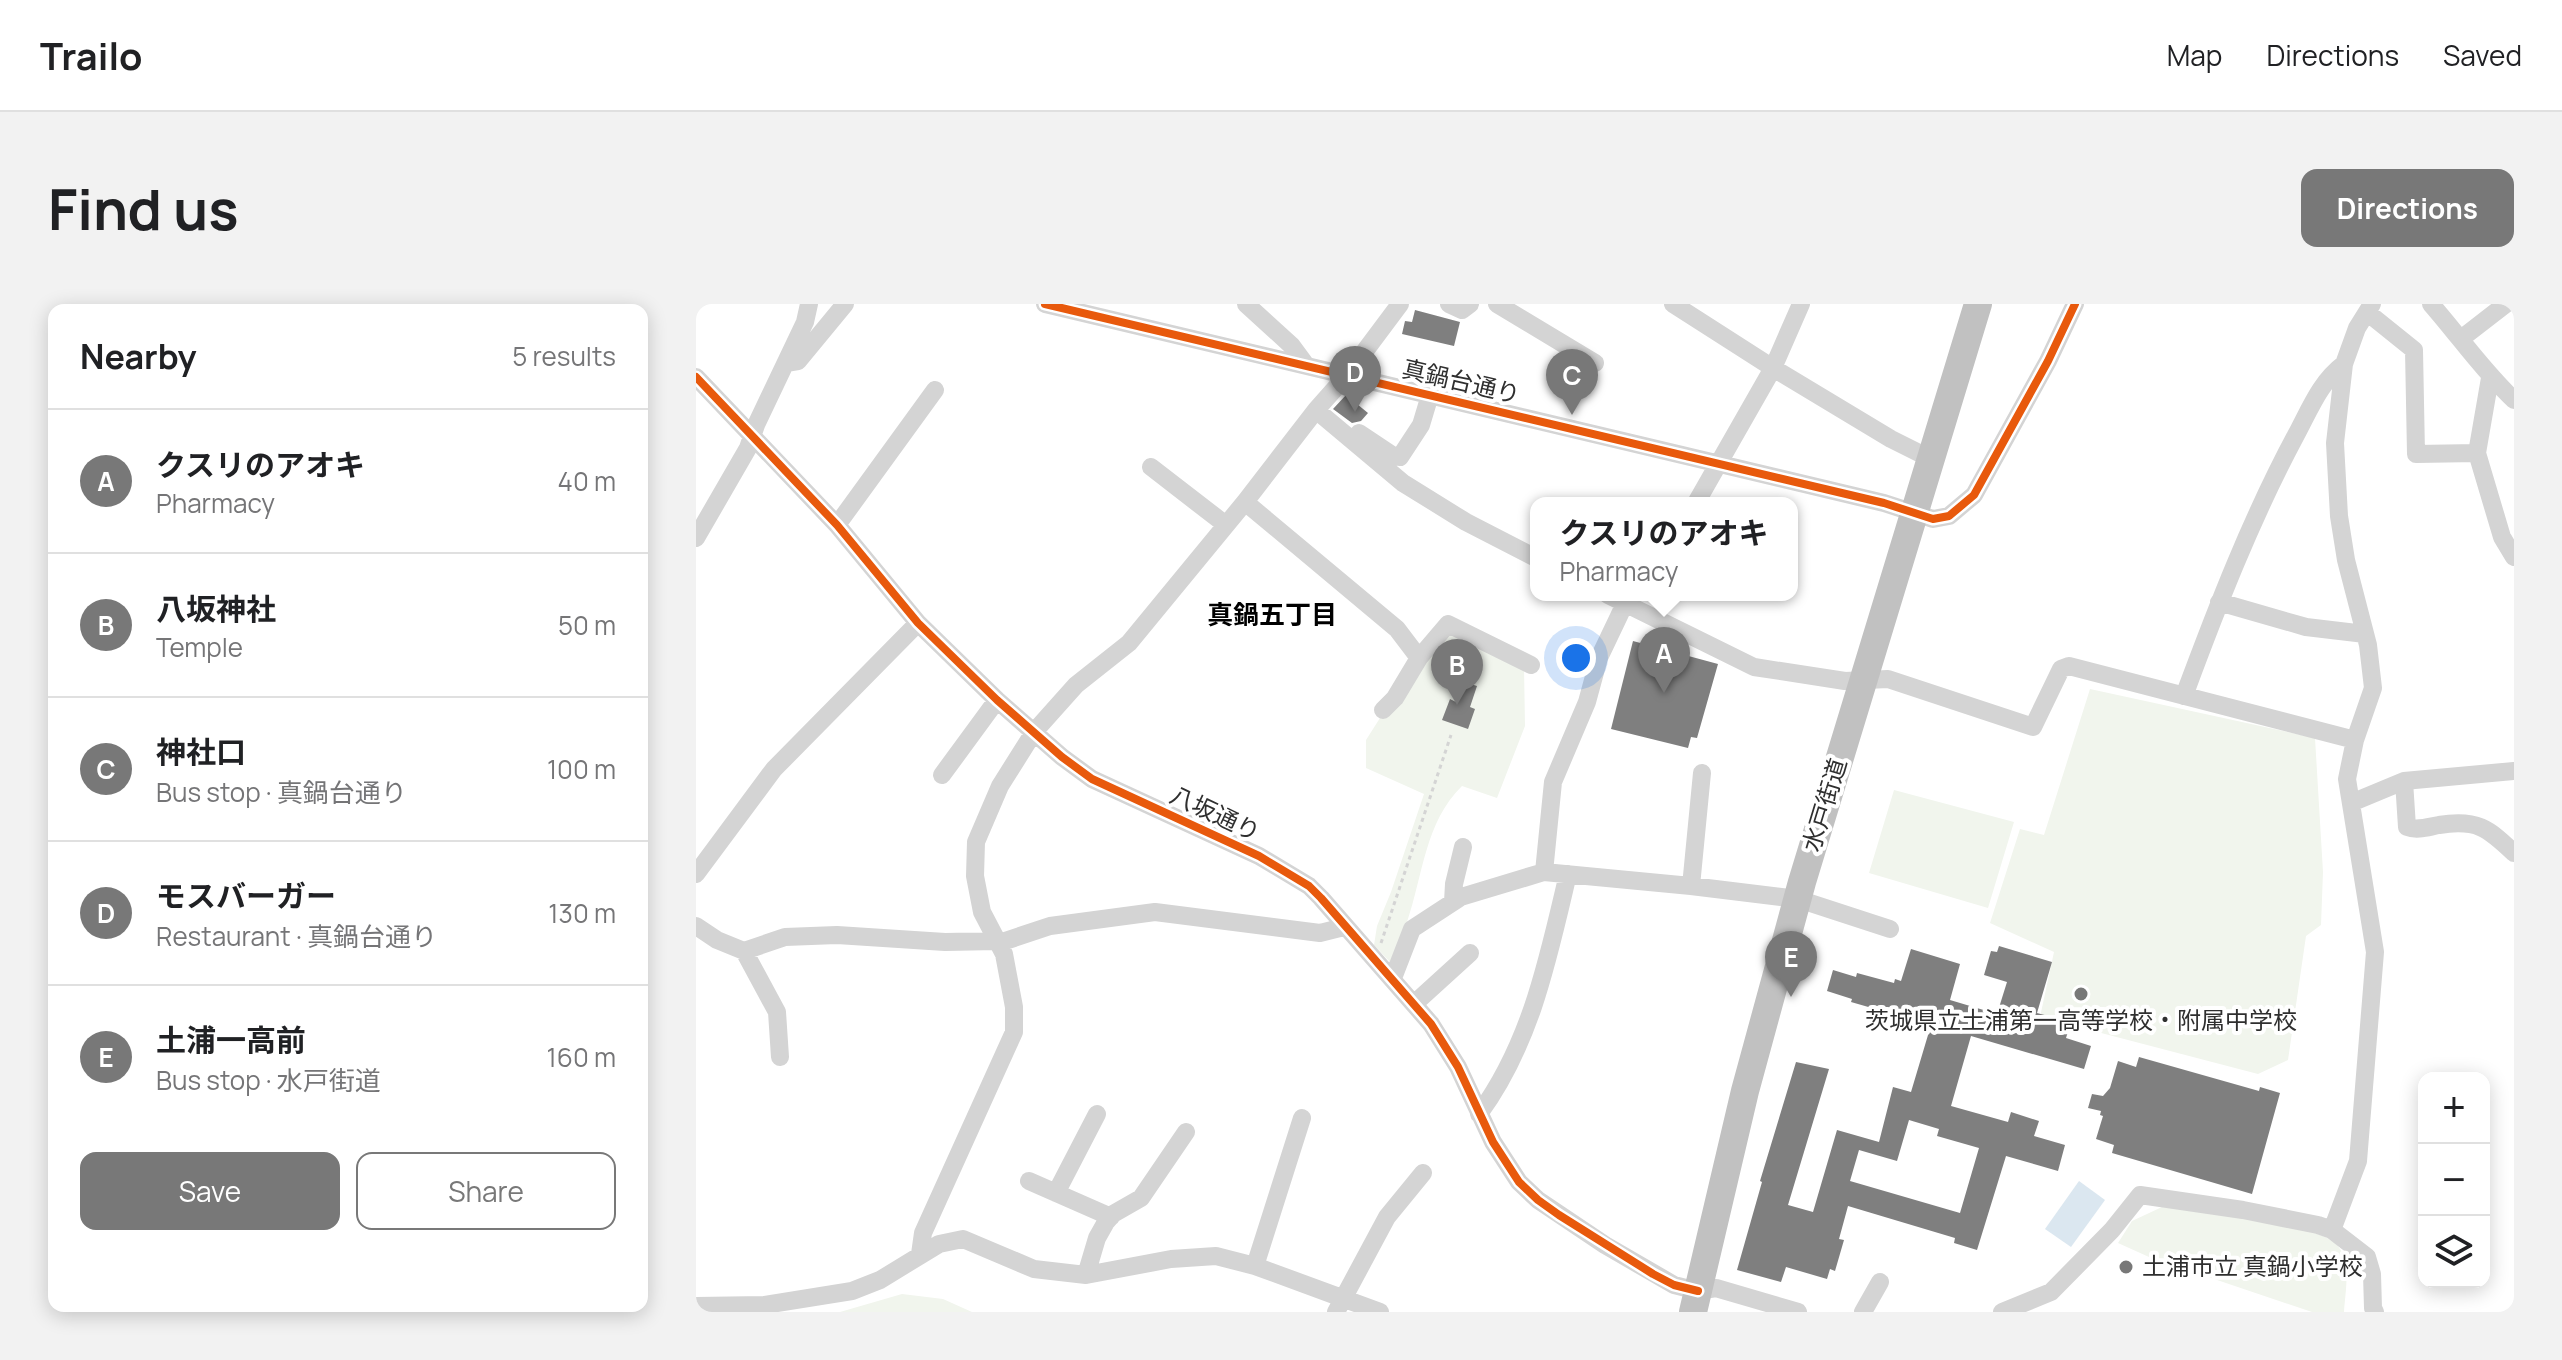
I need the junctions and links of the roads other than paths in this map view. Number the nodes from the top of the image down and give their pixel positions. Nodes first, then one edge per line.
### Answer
1 (809, 304) edge
2 (845, 304) edge
3 (1045, 304) edge
4 (1246, 304) edge
5 (1400, 304) edge
6 (1449, 304) edge
7 (1470, 304) edge
8 (1497, 304) edge
9 (1673, 304) edge
10 (1801, 304) edge
11 (1978, 304) edge
12 (2075, 304) edge
13 (2431, 304) edge
14 (2506, 304) edge
15 (2370, 308) edge
16 (2462, 338) junction
17 (786, 363) junction
18 (1595, 363) dead end
19 (2344, 364) junction
20 (1306, 365) junction
21 (1773, 368) junction
22 (1347, 375) junction
23 (696, 377) edge
24 (2490, 378) junction
25 (935, 390) dead end
26 (1430, 395) junction
27 (2514, 400) edge
28 (1319, 407) junction
29 (751, 437) junction
30 (2477, 453) junction
31 (1931, 459) junction
32 (1718, 464) junction
33 (1151, 467) dead end
34 (1699, 497) edge
35 (1245, 502) junction
36 (1913, 514) junction
37 (837, 525) junction
38 (1226, 525) junction
39 (696, 538) edge
40 (1530, 555) edge
41 (2514, 557) edge
42 (1619, 601) edge
43 (1626, 601) edge
44 (2219, 602) junction
45 (918, 623) junction
46 (2365, 634) junction
47 (1419, 658) junction
48 (1531, 665) dead end
49 (1863, 679) junction
50 (2184, 696) junction
51 (997, 700) junction
52 (1383, 710) dead end
53 (1034, 732) junction
54 (2355, 740) junction
55 (2514, 771) edge
56 (1702, 773) dead end
57 (942, 775) dead end
58 (2404, 781) junction
59 (2351, 803) junction
60 (1463, 847) dead end
61 (2514, 853) edge
62 (1544, 872) junction
63 (696, 874) edge
64 (1568, 874) junction
65 (1691, 886) junction
66 (1798, 899) junction
67 (1453, 902) junction
68 (696, 926) edge
69 (1344, 927) junction
70 (1890, 929) dead end
71 (998, 942) junction
72 (744, 951) junction
73 (1470, 953) dead end
74 (1393, 978) junction
75 (1415, 1003) junction
76 (780, 1057) dead end
77 (1097, 1114) dead end
78 (1479, 1114) junction
79 (1302, 1118) dead end
80 (1186, 1132) dead end
81 (1423, 1173) dead end
82 (1029, 1181) dead end
83 (1056, 1193) junction
84 (1111, 1217) junction
85 (2332, 1230) junction
86 (920, 1254) junction
87 (1255, 1266) junction
88 (1086, 1275) junction
89 (1880, 1282) dead end
90 (1696, 1302) edge
91 (1340, 1305) edge
92 (696, 1306) edge
93 (756, 1308) edge
94 (1380, 1312) edge
95 (1798, 1312) edge
96 (1863, 1312) edge
97 (2002, 1312) edge
98 (2375, 1312) edge

1 - 17 street
2 - 17 street
3 - 20 street, 真鍋台通り
4 - 20 street
5 - 22 street
6 - 7 street
8 - 18 street
9 - 21 street
10 - 21 street
11 - 31 highway, 水戸街道
12 - 36 street, 真鍋台通り
13 - 16 street
14 - 16 street
15 - 19 street
15 - 30 street
16 - 24 street
17 - 29 street
19 - 44 street
19 - 46 street
20 - 22 street, 真鍋台通り
21 - 31 street
21 - 32 street
22 - 26 street, 真鍋台通り
22 - 28 street
23 - 29 street, 八坂通り
24 - 27 street
24 - 30 street
25 - 37 street
26 - 28 street
26 - 32 street, 真鍋台通り
28 - 35 street
28 - 40 street
29 - 37 street, 八坂通り
29 - 39 street
30 - 41 street
31 - 36 highway, 水戸街道
32 - 34 street
32 - 36 street, 真鍋台通り
33 - 38 street
35 - 38 street
35 - 47 street
36 - 49 highway, 水戸街道
37 - 45 street, 八坂通り
38 - 53 street
42 - 62 street
43 - 49 street
44 - 46 street
44 - 50 street
45 - 51 street, 八坂通り
45 - 63 street
46 - 54 street
47 - 48 street
47 - 52 street
49 - 50 street
49 - 66 highway, 水戸街道
50 - 54 street
51 - 53 street, 八坂通り
51 - 57 street
53 - 69 street, 八坂通り
53 - 71 street
54 - 59 street
55 - 58 street
56 - 65 street
58 - 59 street
58 - 61 street
59 - 85 street
60 - 67 street
62 - 64 street
62 - 67 street
64 - 65 street
64 - 78 street
65 - 66 street
66 - 70 street
66 - 90 highway, 水戸街道
67 - 74 street
68 - 72 street
69 - 71 street
69 - 74 street, 八坂通り
71 - 72 street
71 - 86 street
72 - 76 street
73 - 75 street
74 - 75 street, 八坂通り
75 - 78 street, 八坂通り
77 - 83 street
78 - 90 street, 八坂通り
79 - 87 street
80 - 84 street
81 - 91 street
82 - 83 street
83 - 84 street
84 - 88 street
85 - 97 street
85 - 98 street
86 - 88 street
86 - 93 street
87 - 88 street
87 - 91 street
89 - 96 street
90 - 95 street, 八坂通り
91 - 94 street
92 - 93 street

